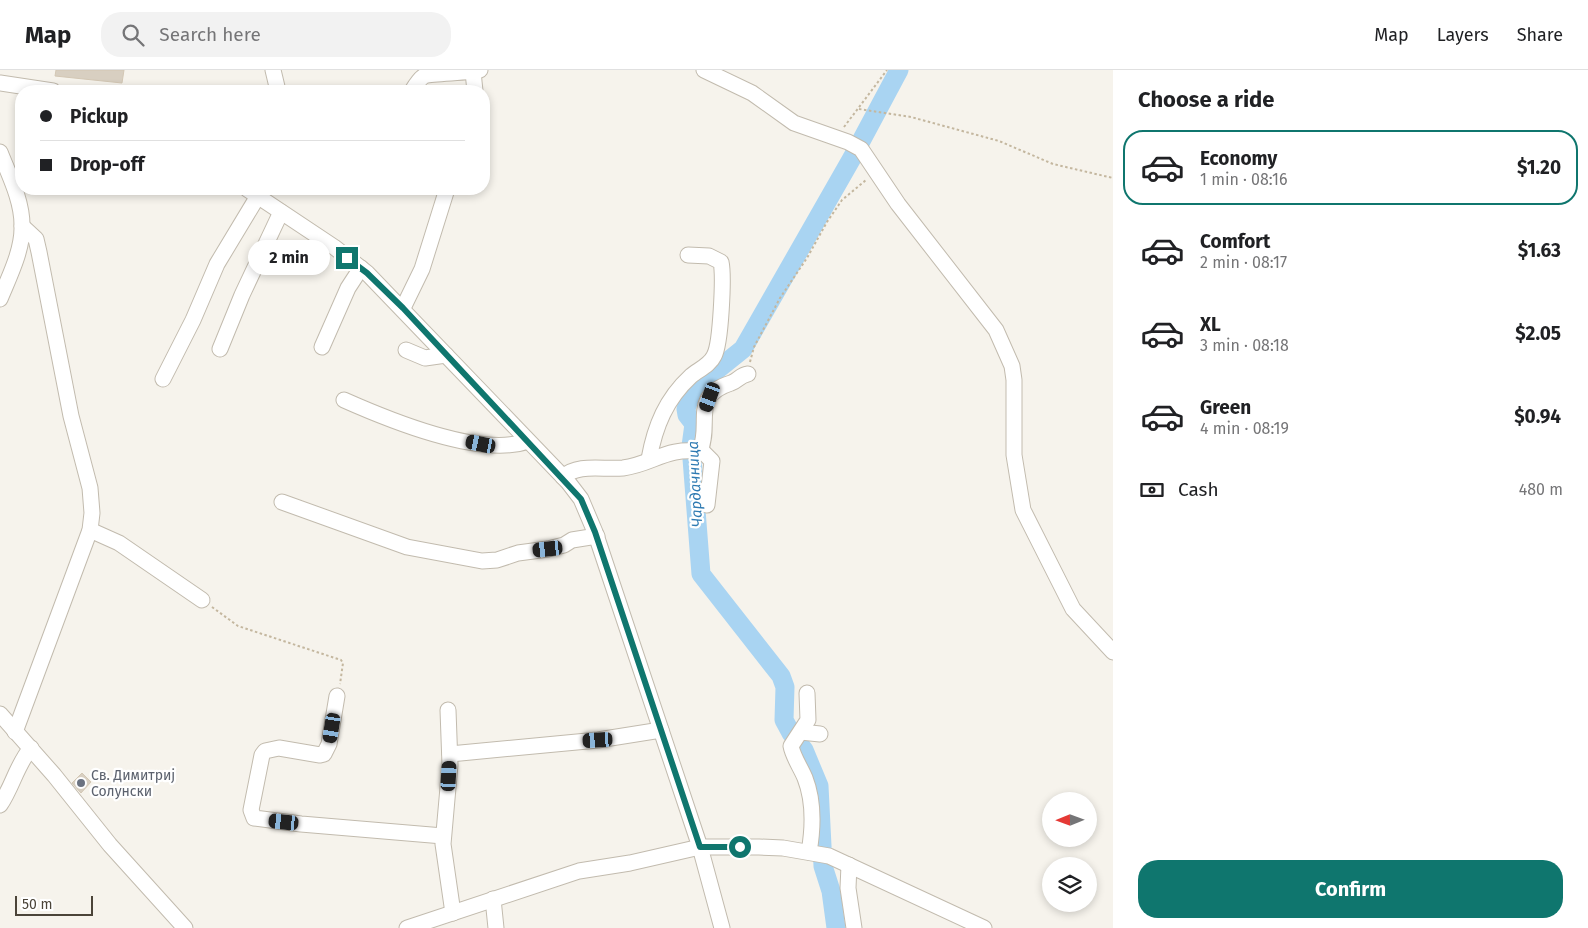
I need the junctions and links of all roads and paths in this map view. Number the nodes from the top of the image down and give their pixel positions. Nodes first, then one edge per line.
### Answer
1 (273, 70) edge
2 (704, 70) edge
3 (887, 70) edge
4 (477, 71) edge
5 (0, 82) edge
6 (18, 85) edge
7 (277, 85) edge
8 (416, 85) edge
9 (476, 85) edge
10 (859, 109) junction
11 (828, 135) junction
12 (0, 152) edge
13 (875, 172) junction
14 (1113, 178) edge
15 (15, 193) edge
16 (16, 195) edge
17 (253, 195) edge
18 (259, 195) edge
19 (445, 195) edge
20 (281, 212) junction
21 (22, 226) junction
22 (688, 255) dead end
23 (361, 268) junction
24 (0, 299) edge
25 (403, 308) junction
26 (322, 347) dead end
27 (220, 349) dead end
28 (406, 350) dead end
29 (446, 356) junction
30 (748, 374) joint
31 (163, 379) dead end
32 (344, 400) dead end
33 (528, 441) junction
34 (695, 451) junction
35 (649, 459) junction
36 (563, 477) junction
37 (282, 502) dead end
38 (707, 505) dead end
39 (90, 530) junction
40 (597, 536) junction
41 (202, 600) joint
42 (1113, 652) edge
43 (807, 693) dead end
44 (338, 696) joint
45 (448, 710) dead end
46 (0, 714) edge
47 (661, 730) junction
48 (16, 732) junction
49 (820, 734) dead end
50 (797, 737) junction
51 (31, 748) junction
52 (450, 754) junction
53 (0, 805) edge
54 (443, 836) junction
55 (700, 847) junction
56 (819, 854) junction
57 (849, 865) junction
58 (493, 899) junction
59 (453, 913) junction
60 (185, 928) edge
61 (407, 928) edge
62 (496, 928) edge
63 (722, 928) edge
64 (854, 928) edge
65 (984, 928) edge

1 - 7 street
2 - 11 street
3 - 10 path
4 - 8 street
4 - 9 street
5 - 6 street
10 - 11 path
10 - 14 path
11 - 13 street
12 - 15 street
13 - 30 path
13 - 42 street
16 - 21 street
17 - 31 street
18 - 20 street
19 - 25 street
20 - 23 street
20 - 27 street
21 - 24 street
21 - 39 street
22 - 35 street
23 - 25 street
23 - 26 street
25 - 29 street
28 - 29 street
29 - 33 street
30 - 34 street
32 - 33 street
33 - 36 street
34 - 35 street
34 - 38 street
35 - 36 street
36 - 40 street
37 - 40 street
39 - 41 street
39 - 48 street
40 - 47 street
41 - 44 path
43 - 50 street
44 - 54 street
45 - 52 street
46 - 48 street
47 - 52 street
47 - 55 street
48 - 51 street
49 - 50 street
50 - 56 street
51 - 53 street
51 - 60 street
52 - 54 street
54 - 59 street
55 - 56 street
55 - 58 street
55 - 63 street
56 - 57 street
57 - 64 street
57 - 65 street
58 - 59 street
58 - 62 street
59 - 61 street

